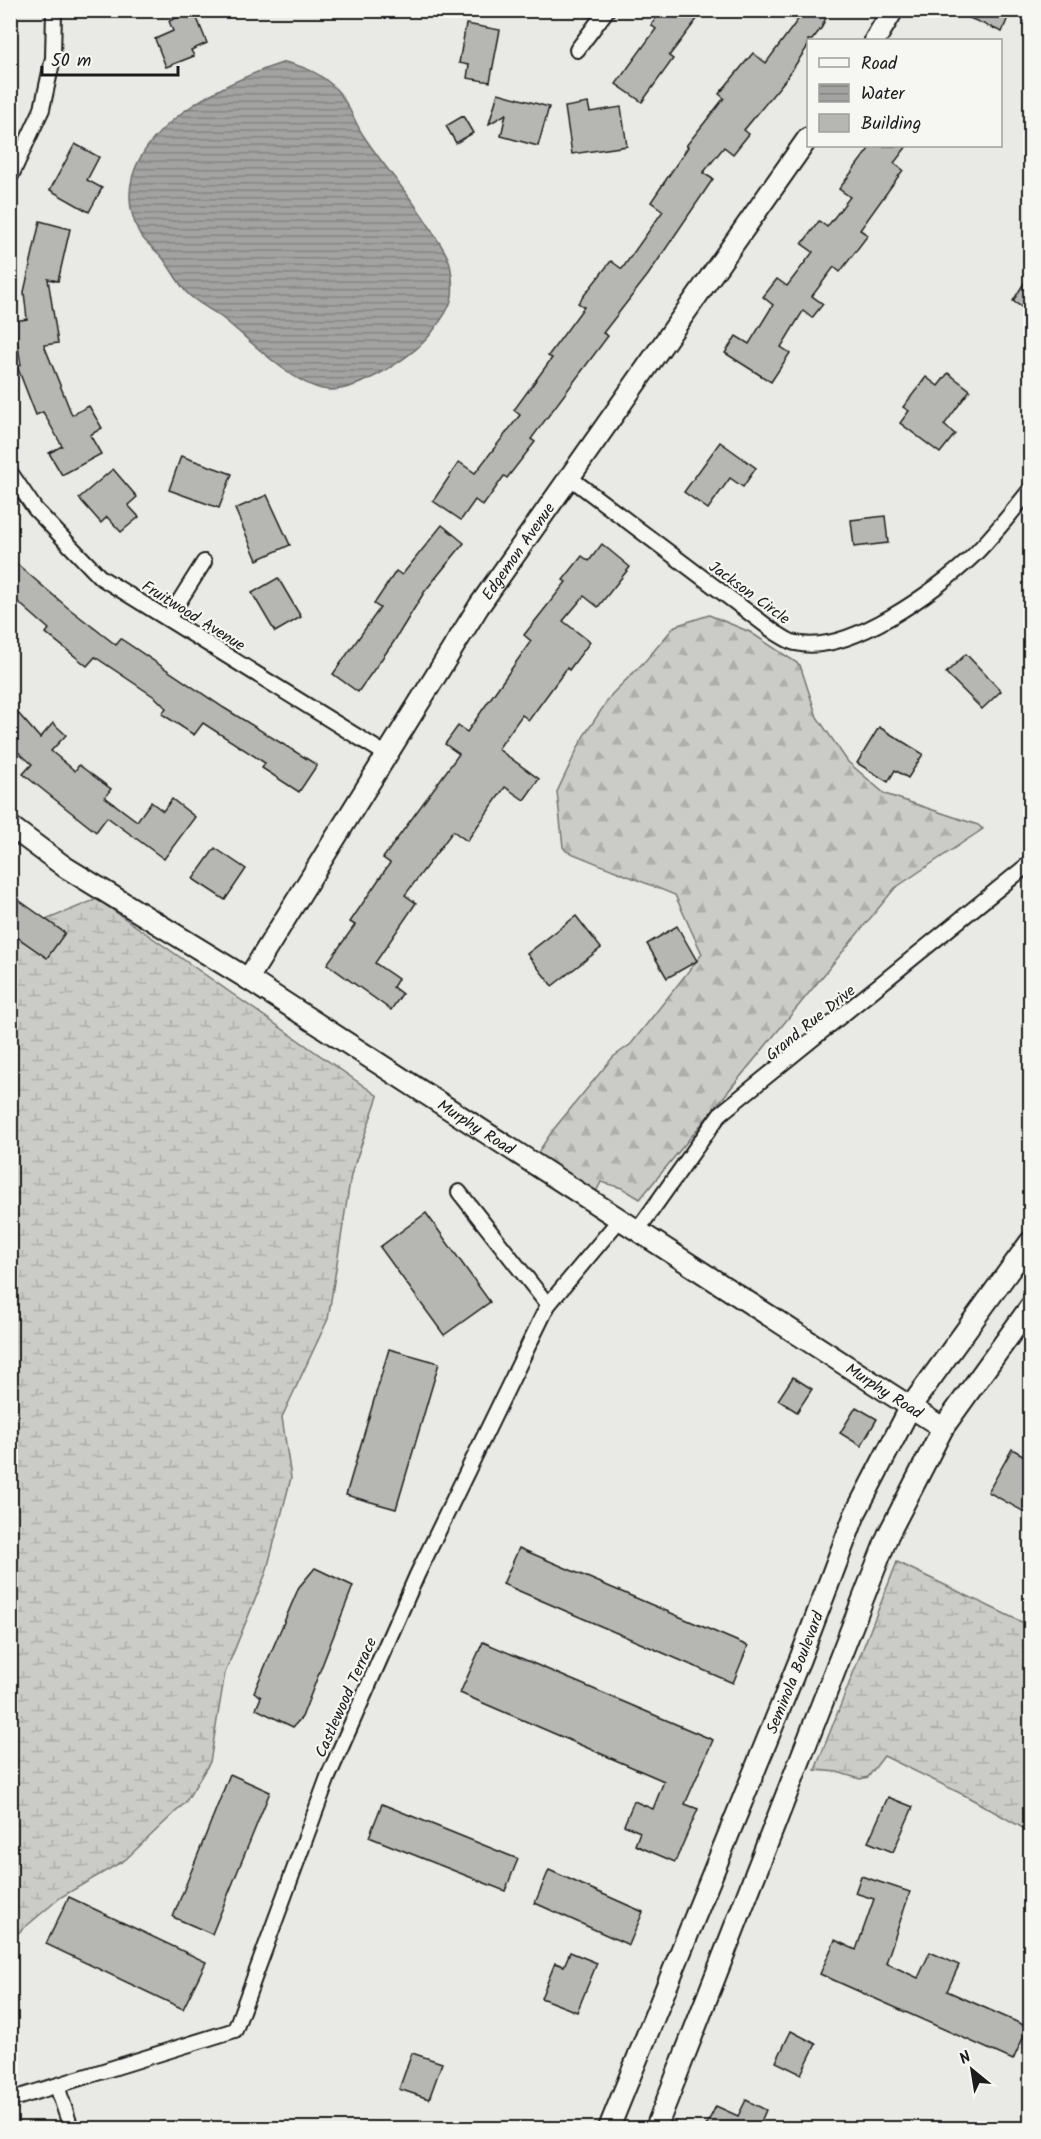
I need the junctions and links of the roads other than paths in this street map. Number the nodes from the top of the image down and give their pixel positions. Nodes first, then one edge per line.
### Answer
1 (54, 10) edge
2 (607, 10) edge
3 (893, 10) edge
4 (876, 39) edge
5 (577, 50) dead end
6 (807, 139) edge
7 (10, 178) edge
8 (10, 472) edge
9 (569, 477) junction
10 (1030, 490) edge
11 (204, 562) dead end
12 (168, 619) junction
13 (387, 755) junction
14 (10, 826) edge
15 (1030, 863) edge
16 (248, 979) junction
17 (459, 1192) dead end
18 (620, 1219) junction
19 (637, 1231) junction
20 (1030, 1242) edge
21 (548, 1305) junction
22 (1030, 1308) edge
23 (911, 1406) junction
24 (943, 1428) junction
25 (57, 2086) junction
26 (10, 2100) edge
27 (71, 2128) edge
28 (609, 2128) edge
29 (656, 2128) edge

1 - 7 street
2 - 5 street
3 - 4 street
6 - 9 street, Edgemon Avenue
8 - 12 street, Fruitwood Avenue
9 - 10 street, Jackson Circle
9 - 13 street, Edgemon Avenue
11 - 12 street
12 - 13 street, Fruitwood Avenue
13 - 16 street, Edgemon Avenue
14 - 16 street, Murphy Road
15 - 19 street, Grand Rue Drive
16 - 18 street, Murphy Road
17 - 21 street
18 - 19 street, Murphy Road
18 - 21 street
19 - 23 street, Murphy Road
20 - 23 street, Seminola Boulevard
21 - 25 street, Castlewood Terrace
22 - 24 street
23 - 24 street, Murphy Road
23 - 28 street, Seminola Boulevard
24 - 29 street
25 - 26 street, Castlewood Terrace
25 - 27 street

